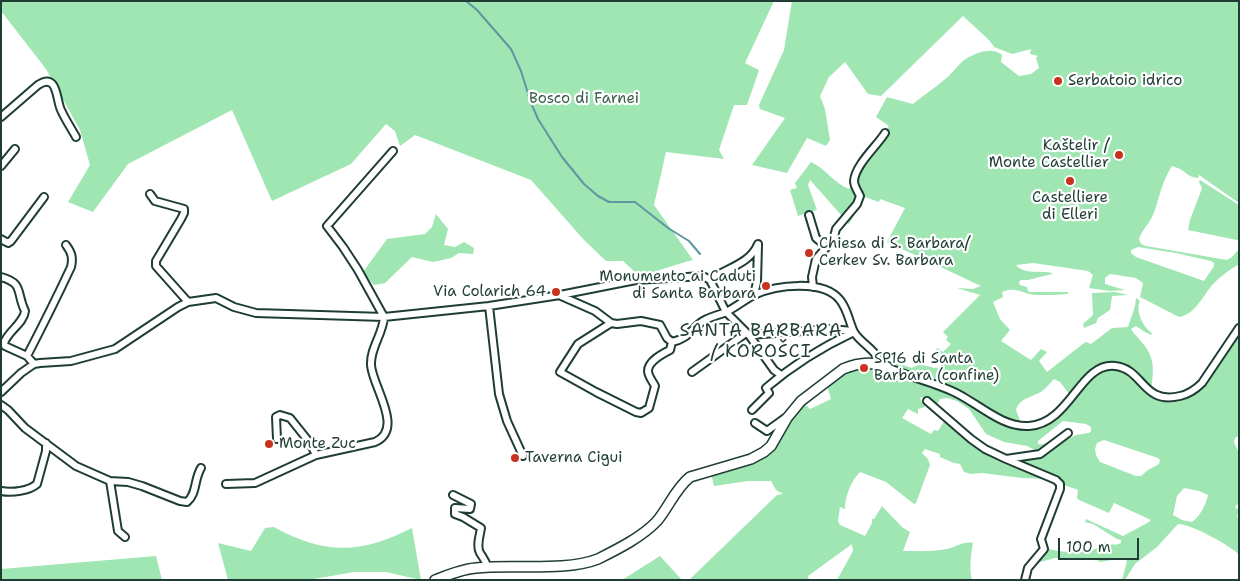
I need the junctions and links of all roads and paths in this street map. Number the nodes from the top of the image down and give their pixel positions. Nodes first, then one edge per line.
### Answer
1 (1, 117) edge
2 (885, 133) dead end
3 (76, 137) dead end
4 (14, 149) dead end
5 (393, 151) dead end
6 (1, 166) edge
7 (150, 194) dead end
8 (44, 196) dead end
9 (809, 215) dead end
10 (1, 239) edge
11 (66, 246) dead end
12 (826, 246) junction
13 (1, 277) edge
14 (710, 280) junction
15 (813, 287) junction
16 (560, 295) junction
17 (754, 295) junction
18 (188, 302) junction
19 (489, 306) junction
20 (726, 312) junction
21 (384, 317) junction
22 (612, 323) junction
23 (1239, 328) edge
24 (854, 332) junction
25 (747, 334) junction
26 (672, 342) junction
27 (27, 356) junction
28 (34, 364) junction
29 (883, 366) junction
30 (692, 372) dead end
31 (781, 375) junction
32 (1, 392) edge
33 (927, 401) dead end
34 (1, 405) edge
35 (752, 410) dead end
36 (786, 418) junction
37 (755, 423) dead end
38 (1068, 433) dead end
39 (277, 439) dead end
40 (46, 443) junction
41 (316, 454) junction
42 (523, 456) dead end
43 (1006, 459) junction
44 (201, 468) dead end
45 (110, 481) junction
46 (226, 484) dead end
47 (1, 491) edge
48 (453, 495) dead end
49 (125, 537) dead end
50 (487, 567) junction
51 (435, 580) edge
52 (1025, 580) edge

1 - 3 street
2 - 12 street
4 - 6 street
5 - 21 street
7 - 18 street
8 - 10 street
9 - 12 street
11 - 27 street
12 - 15 street
13 - 27 street
14 - 16 street
14 - 17 street
14 - 20 street
15 - 17 street
15 - 24 street
16 - 19 street
16 - 22 street
17 - 20 street
18 - 21 street
18 - 28 street
19 - 21 street
19 - 42 street
20 - 25 street
20 - 26 street
21 - 41 street
22 - 26 street
22 - 26 street
23 - 29 street
24 - 25 street
24 - 29 street
24 - 31 street
25 - 30 street
25 - 31 street
27 - 28 street
28 - 32 street
29 - 36 street
31 - 35 street
33 - 43 street
34 - 40 street
36 - 37 street
36 - 50 street
38 - 43 street
39 - 41 street
40 - 45 street
40 - 47 street
41 - 46 street
43 - 52 street
44 - 45 street
45 - 49 street
48 - 50 street
50 - 51 street

